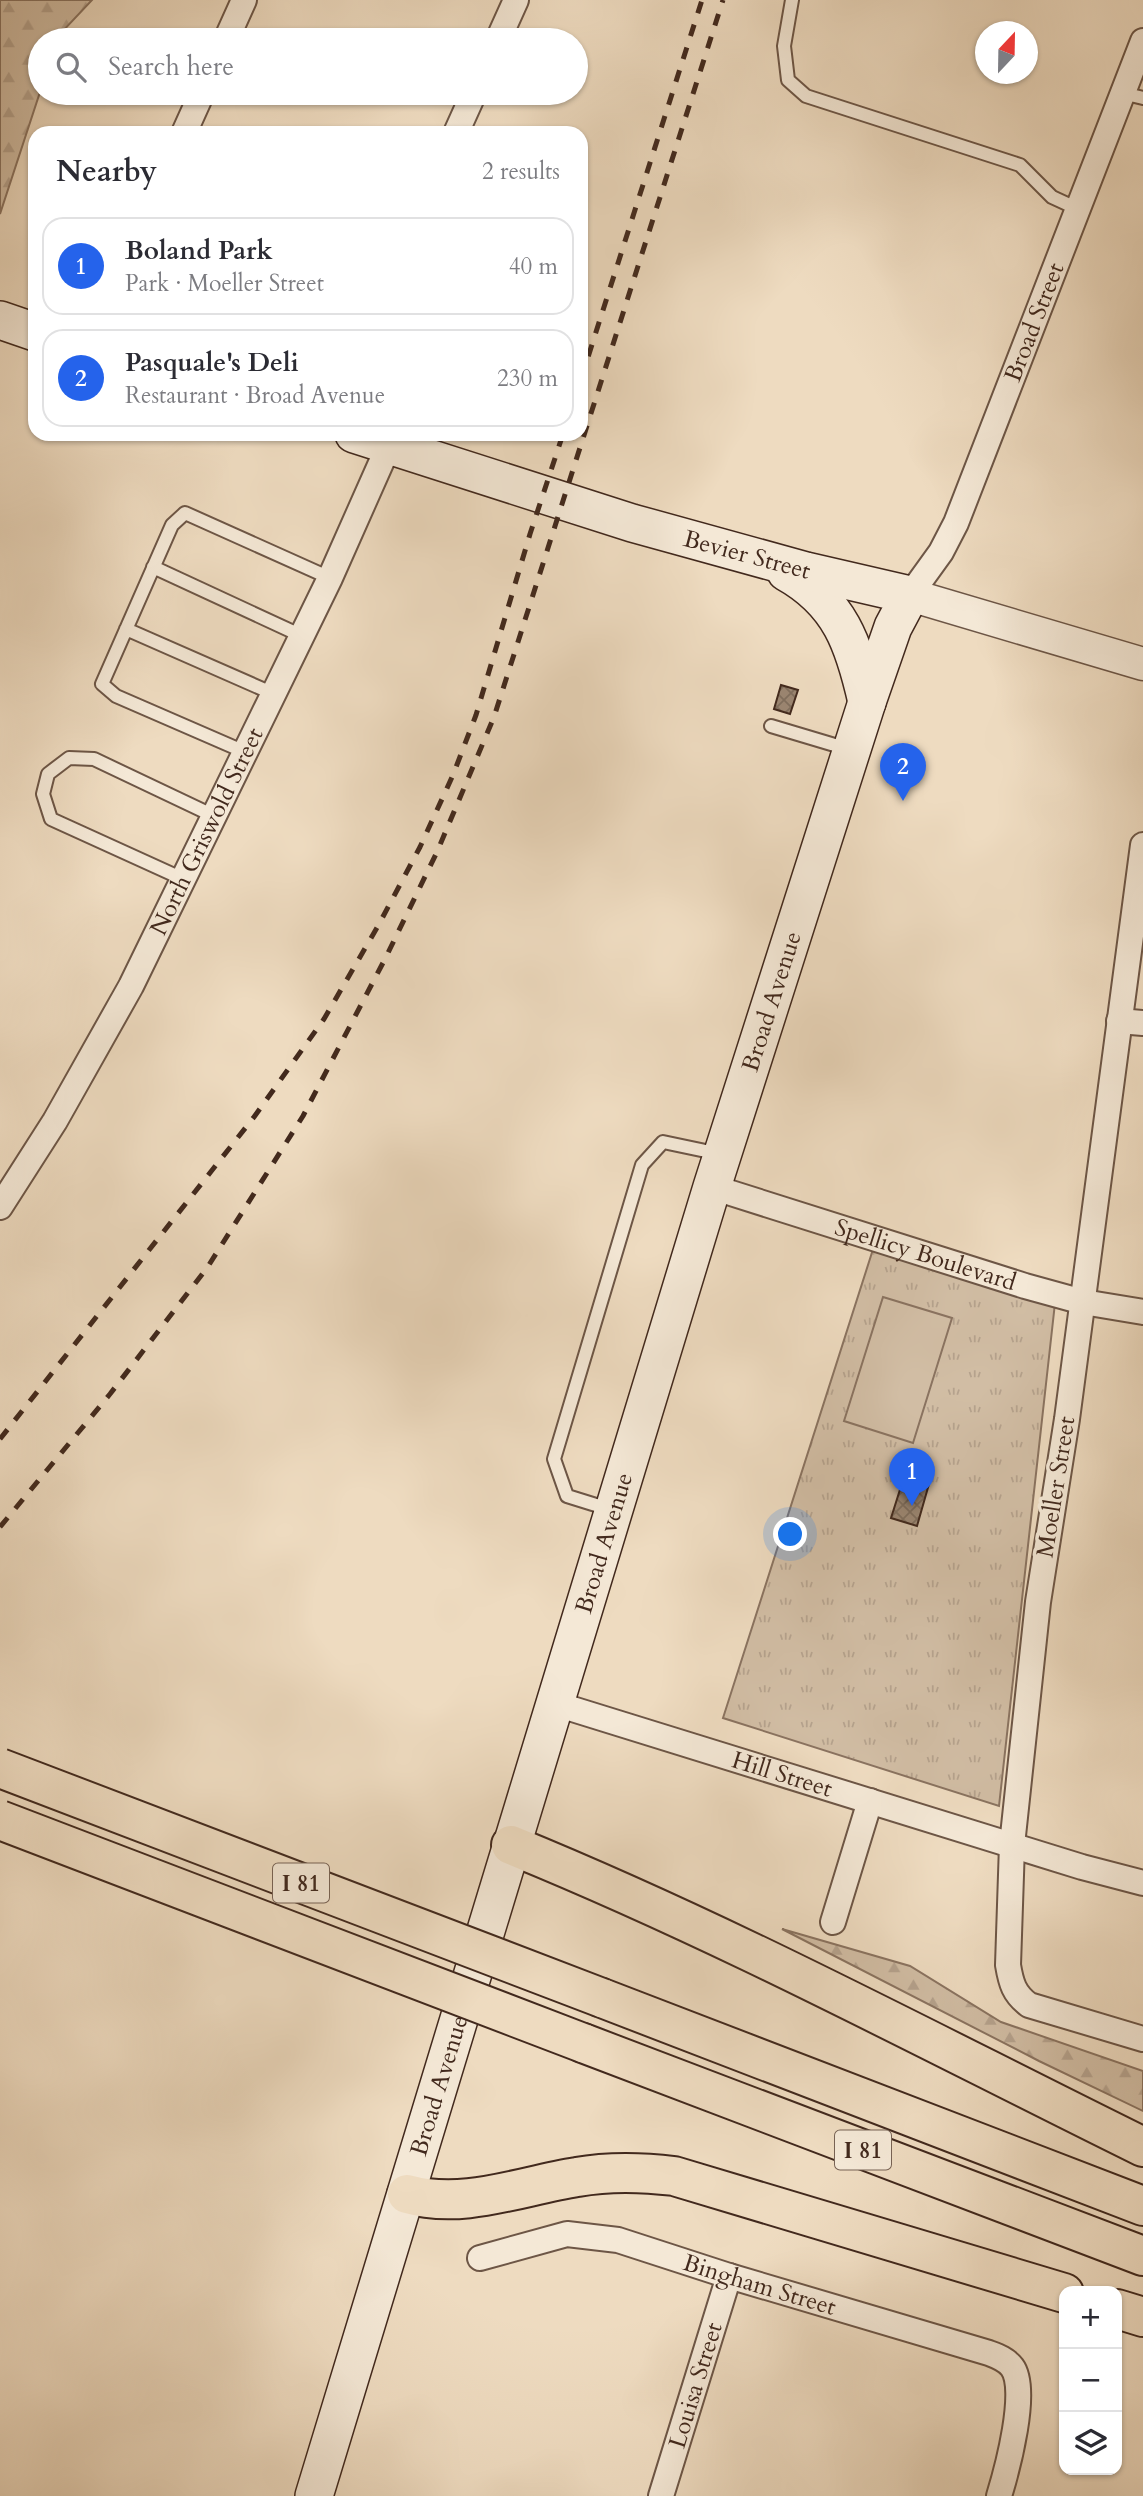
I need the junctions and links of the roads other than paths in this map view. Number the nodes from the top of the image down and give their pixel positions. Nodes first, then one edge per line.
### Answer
1 (244, 0) edge
2 (516, 0) edge
3 (792, 0) edge
4 (231, 28) edge
5 (503, 28) edge
6 (1143, 41) edge
7 (1133, 95) edge
8 (197, 105) edge
9 (469, 105) edge
10 (187, 126) edge
11 (459, 126) edge
12 (1078, 209) junction
13 (0, 320) edge
14 (28, 329) edge
15 (376, 441) edge
16 (389, 445) junction
17 (750, 556) junction
18 (153, 567) junction
19 (330, 578) junction
20 (910, 595) junction
21 (126, 629) junction
22 (302, 636) junction
23 (1143, 664) edge
24 (274, 694) junction
25 (867, 702) junction
26 (771, 726) dead end
27 (852, 750) junction
28 (246, 752) junction
29 (214, 816) junction
30 (1143, 845) edge
31 (183, 879) junction
32 (1131, 1022) edge
33 (717, 1171) junction
34 (0, 1207) edge
35 (1083, 1302) junction
36 (1143, 1312) edge
37 (612, 1511) junction
38 (553, 1703) junction
39 (0, 1768) edge
40 (870, 1801) junction
41 (0, 1820) edge
42 (511, 1845) junction
43 (1012, 1845) junction
44 (1143, 1883) edge
45 (833, 1922) dead end
46 (1143, 2039) edge
47 (1143, 2147) edge
48 (407, 2194) junction
49 (1143, 2206) edge
50 (1143, 2256) edge
51 (481, 2258) dead end
52 (729, 2276) junction
53 (1059, 2292) edge
54 (1122, 2311) edge
55 (1143, 2317) edge
56 (314, 2496) edge
57 (662, 2496) edge
58 (999, 2496) edge

1 - 4 street
2 - 5 street
3 - 12 lane
6 - 7 street, Broad Street
7 - 12 street, Broad Street
8 - 10 street
9 - 11 street
12 - 20 street, Broad Street
13 - 14 main road
15 - 16 main road, Bevier Street
16 - 17 main road, Bevier Street
16 - 19 street, North Griswold Street
17 - 20 main road, Bevier Street
17 - 25 main road
18 - 19 lane
18 - 21 lane
18 - 22 lane
19 - 22 street, North Griswold Street
20 - 23 street, Bevier Street
20 - 25 main road, Broad Avenue
21 - 24 lane
21 - 28 lane
22 - 24 street, North Griswold Street
24 - 28 street, North Griswold Street
25 - 27 main road, Broad Avenue
26 - 27 lane
27 - 33 main road, Broad Avenue
28 - 29 street, North Griswold Street
29 - 31 street, North Griswold Street
29 - 31 lane
30 - 32 street, Moeller Street
31 - 34 street, North Griswold Street
32 - 35 street, Moeller Street
33 - 35 street, Spellicy Boulevard
33 - 37 main road, Broad Avenue
33 - 37 lane
35 - 36 street, Spellicy Boulevard
35 - 43 street, Moeller Street
37 - 38 main road, Broad Avenue
38 - 40 street, Hill Street
38 - 42 main road, Broad Avenue
39 - 49 highway, I 81, bridge
40 - 43 street, Hill Street
40 - 45 street
41 - 50 highway, I 81, bridge
42 - 47 highway
42 - 48 main road, Broad Avenue
43 - 44 street
43 - 46 street, Moeller Street
48 - 53 highway
48 - 56 main road, Broad Avenue
51 - 52 street, Bingham Street
52 - 57 street, Louisa Street
52 - 58 street, Bingham Street
54 - 55 highway

